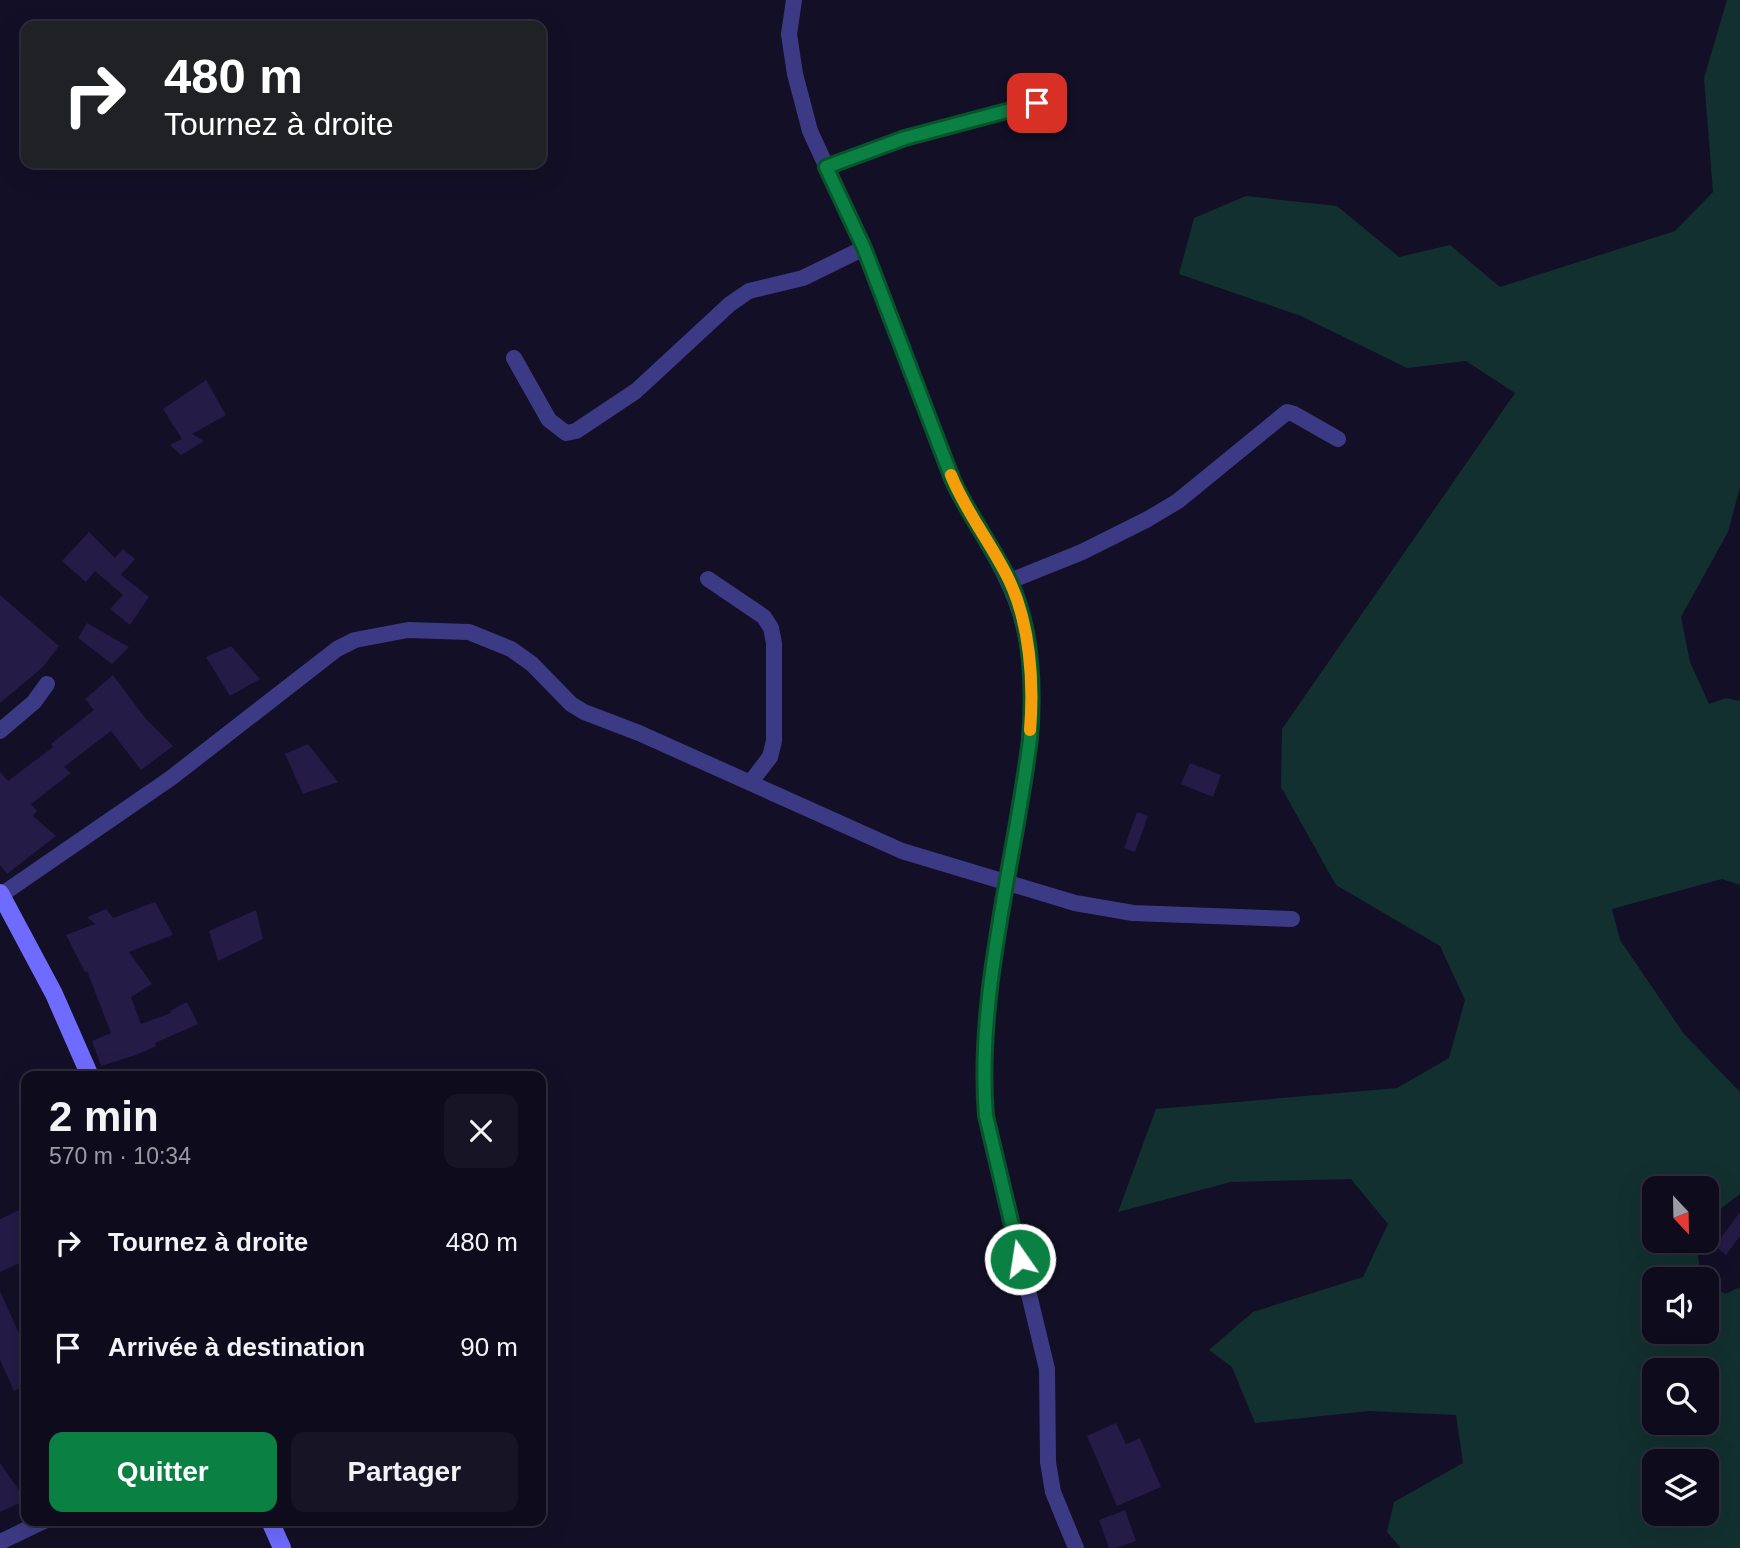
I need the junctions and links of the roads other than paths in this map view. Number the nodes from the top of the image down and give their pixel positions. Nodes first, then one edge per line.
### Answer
1 (794, 0) edge
2 (1037, 103) dead end
3 (826, 167) junction
4 (864, 248) junction
5 (514, 358) dead end
6 (1338, 439) dead end
7 (708, 579) dead end
8 (1010, 581) junction
9 (47, 684) dead end
10 (0, 731) edge
11 (750, 783) junction
12 (1006, 884) junction
13 (1, 894) edge
14 (1292, 919) dead end
15 (88, 1071) edge
16 (34, 1526) edge
17 (272, 1526) edge
18 (0, 1542) edge
19 (282, 1548) edge
20 (1076, 1548) edge

1 - 3 street
2 - 3 street
3 - 4 street
4 - 5 street
4 - 8 street
6 - 8 street
7 - 11 street
8 - 12 street
9 - 10 street
11 - 12 street
11 - 13 street
12 - 14 street
12 - 20 street
13 - 15 street
16 - 18 street
17 - 19 street

